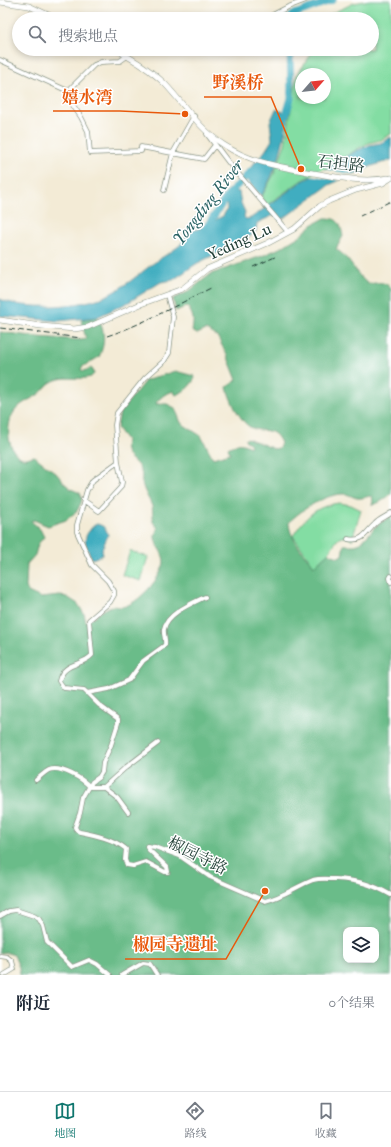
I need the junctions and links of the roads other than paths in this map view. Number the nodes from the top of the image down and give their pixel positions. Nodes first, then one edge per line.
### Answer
1 (306, 0) edge
2 (0, 2) edge
3 (42, 12) edge
4 (278, 12) edge
5 (127, 56) joint
6 (0, 60) edge
7 (68, 91) junction
8 (194, 116) junction
9 (204, 128) junction
10 (215, 145) junction
11 (173, 153) junction
12 (391, 178) edge
13 (164, 190) dead end
14 (288, 232) junction
15 (167, 295) junction
16 (0, 320) edge
17 (118, 462) junction
18 (83, 500) junction
19 (391, 513) edge
20 (348, 539) dead end
21 (391, 576) edge
22 (391, 582) edge
23 (206, 597) dead end
24 (87, 693) junction
25 (158, 743) dead end
26 (36, 780) dead end
27 (90, 787) junction
28 (104, 787) junction
29 (128, 812) dead end
30 (391, 895) edge
31 (0, 916) edge
32 (0, 956) edge
33 (4, 975) edge
34 (110, 975) edge
35 (122, 975) edge
36 (158, 975) edge

1 - 4 street
2 - 3 main road
5 - 7 street
5 - 8 main road, 石担路
6 - 7 street
7 - 11 street
8 - 9 main road, 石担路
8 - 11 street
9 - 10 street
9 - 12 main road, 石担路
10 - 11 street
10 - 14 street
11 - 13 street
12 - 14 main road, Yeding Lu
14 - 15 main road, Yeding Lu
15 - 16 main road, Yeding Lu
15 - 17 street
17 - 18 street, 椒园寺路
17 - 18 street
18 - 24 street, 椒园寺路
19 - 20 street
21 - 22 street
23 - 24 street
24 - 27 street, 椒园寺路
25 - 28 street
26 - 27 street
27 - 28 street
27 - 30 street, 椒园寺路
28 - 29 street
31 - 34 street
32 - 33 street
35 - 36 street

